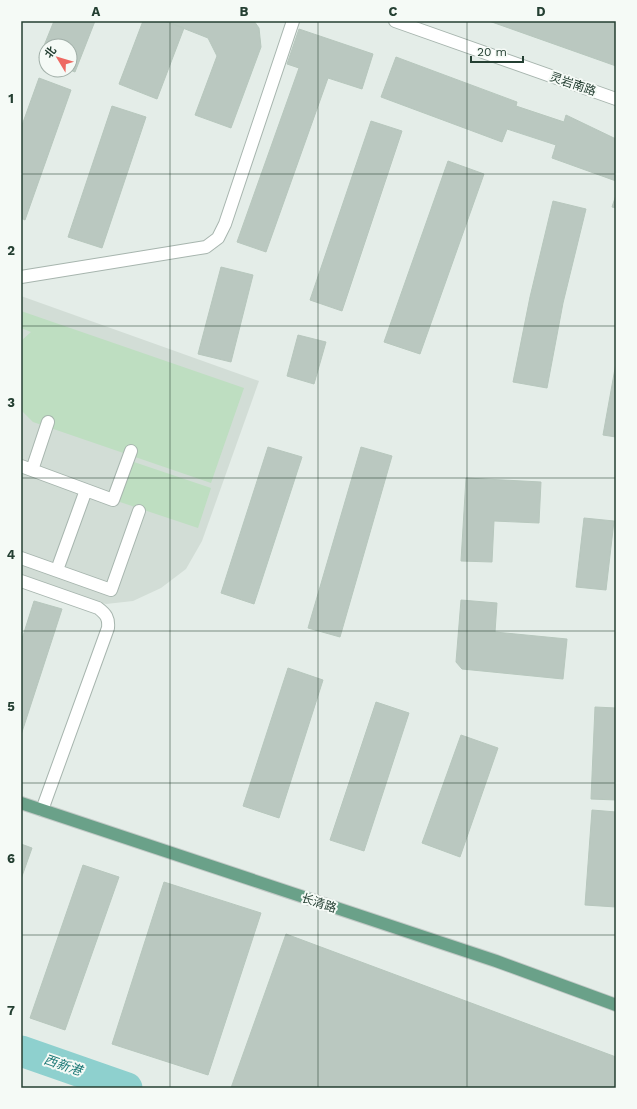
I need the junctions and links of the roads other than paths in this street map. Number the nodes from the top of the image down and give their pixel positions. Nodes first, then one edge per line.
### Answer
1 (293, 21) edge
2 (395, 21) edge
3 (616, 99) edge
4 (21, 278) edge
5 (48, 422) dead end
6 (131, 451) dead end
7 (26, 468) edge
8 (86, 490) junction
9 (139, 511) dead end
10 (21, 558) edge
11 (57, 570) junction
12 (21, 582) edge
13 (21, 803) edge
14 (42, 810) junction
15 (616, 1005) edge

1 - 4 street
2 - 3 street, 灵岩南路
5 - 7 street
6 - 8 street
7 - 8 street
8 - 11 street
9 - 11 street
10 - 11 street
12 - 14 street
13 - 14 main road, 长清路
14 - 15 main road, 长清路

